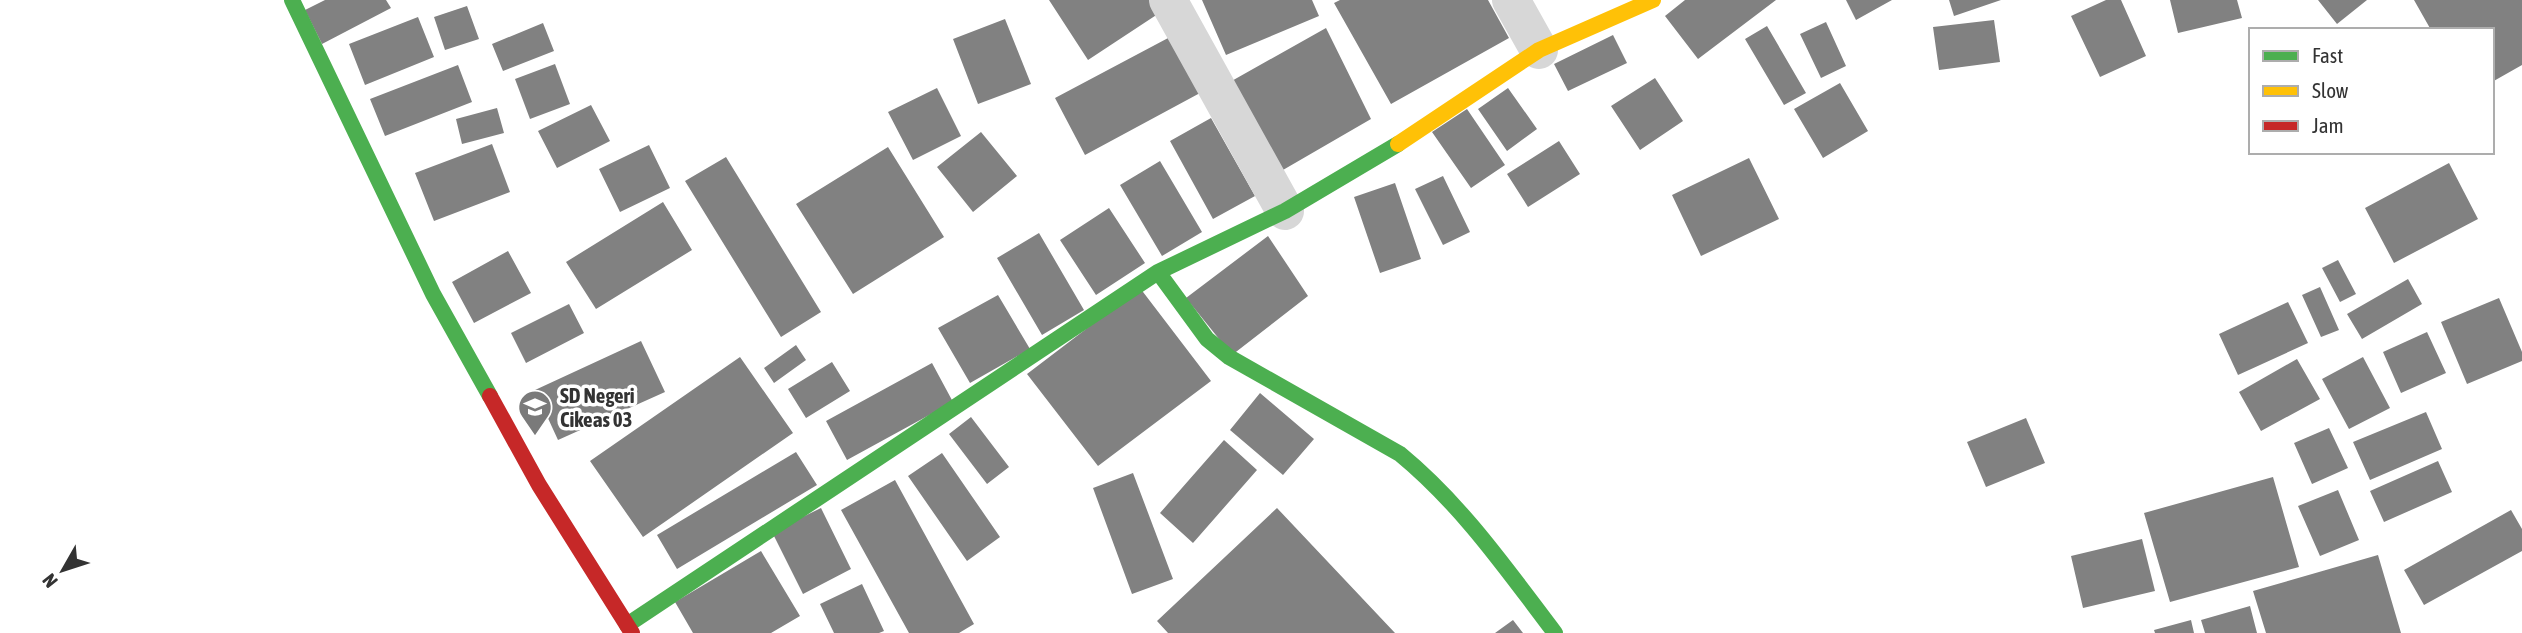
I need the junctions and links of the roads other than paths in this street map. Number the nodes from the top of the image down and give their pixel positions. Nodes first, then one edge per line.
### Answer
1 (292, 0) edge
2 (1168, 0) edge
3 (1511, 0) edge
4 (1653, 0) edge
5 (1539, 50) junction
6 (1285, 211) junction
7 (1158, 272) junction
8 (629, 629) edge
9 (1555, 633) edge

1 - 8 street
2 - 6 street
3 - 5 street
4 - 5 street
5 - 6 street
6 - 7 street
7 - 8 street
7 - 9 street

